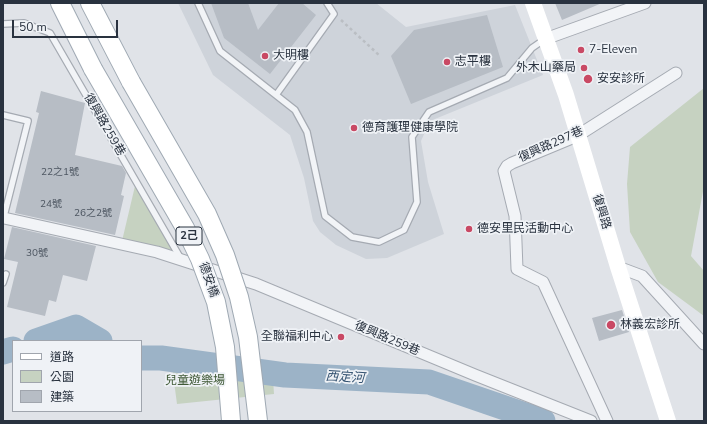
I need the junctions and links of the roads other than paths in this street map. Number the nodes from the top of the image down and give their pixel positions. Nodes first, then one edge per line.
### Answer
1 (60, 3) edge
2 (90, 3) edge
3 (198, 3) edge
4 (326, 3) edge
5 (645, 3) edge
6 (535, 4) edge
7 (3, 24) edge
8 (545, 39) junction
9 (676, 73) dead end
10 (276, 95) junction
11 (3, 115) edge
12 (577, 136) junction
13 (3, 218) edge
14 (182, 260) junction
15 (618, 267) junction
16 (6, 274) dead end
17 (3, 282) edge
18 (704, 344) edge
19 (231, 421) edge
20 (258, 421) edge
21 (591, 421) edge
22 (607, 421) edge
23 (668, 421) edge

1 - 19 main road, 德安橋 / 2己, bridge
2 - 20 main road, 德安橋 / 2己, bridge
3 - 10 lane
4 - 10 lane
5 - 8 street
6 - 8 street, 復興路
7 - 14 lane, 復興路259巷
8 - 10 lane
8 - 12 street, 復興路
9 - 12 street, 復興路297巷
11 - 13 lane, 復興路259巷
12 - 15 street, 復興路
12 - 22 street, 復興路297巷
13 - 14 street, 復興路259巷
14 - 21 street, 復興路259巷
15 - 18 street
15 - 23 street, 復興路
16 - 17 lane

